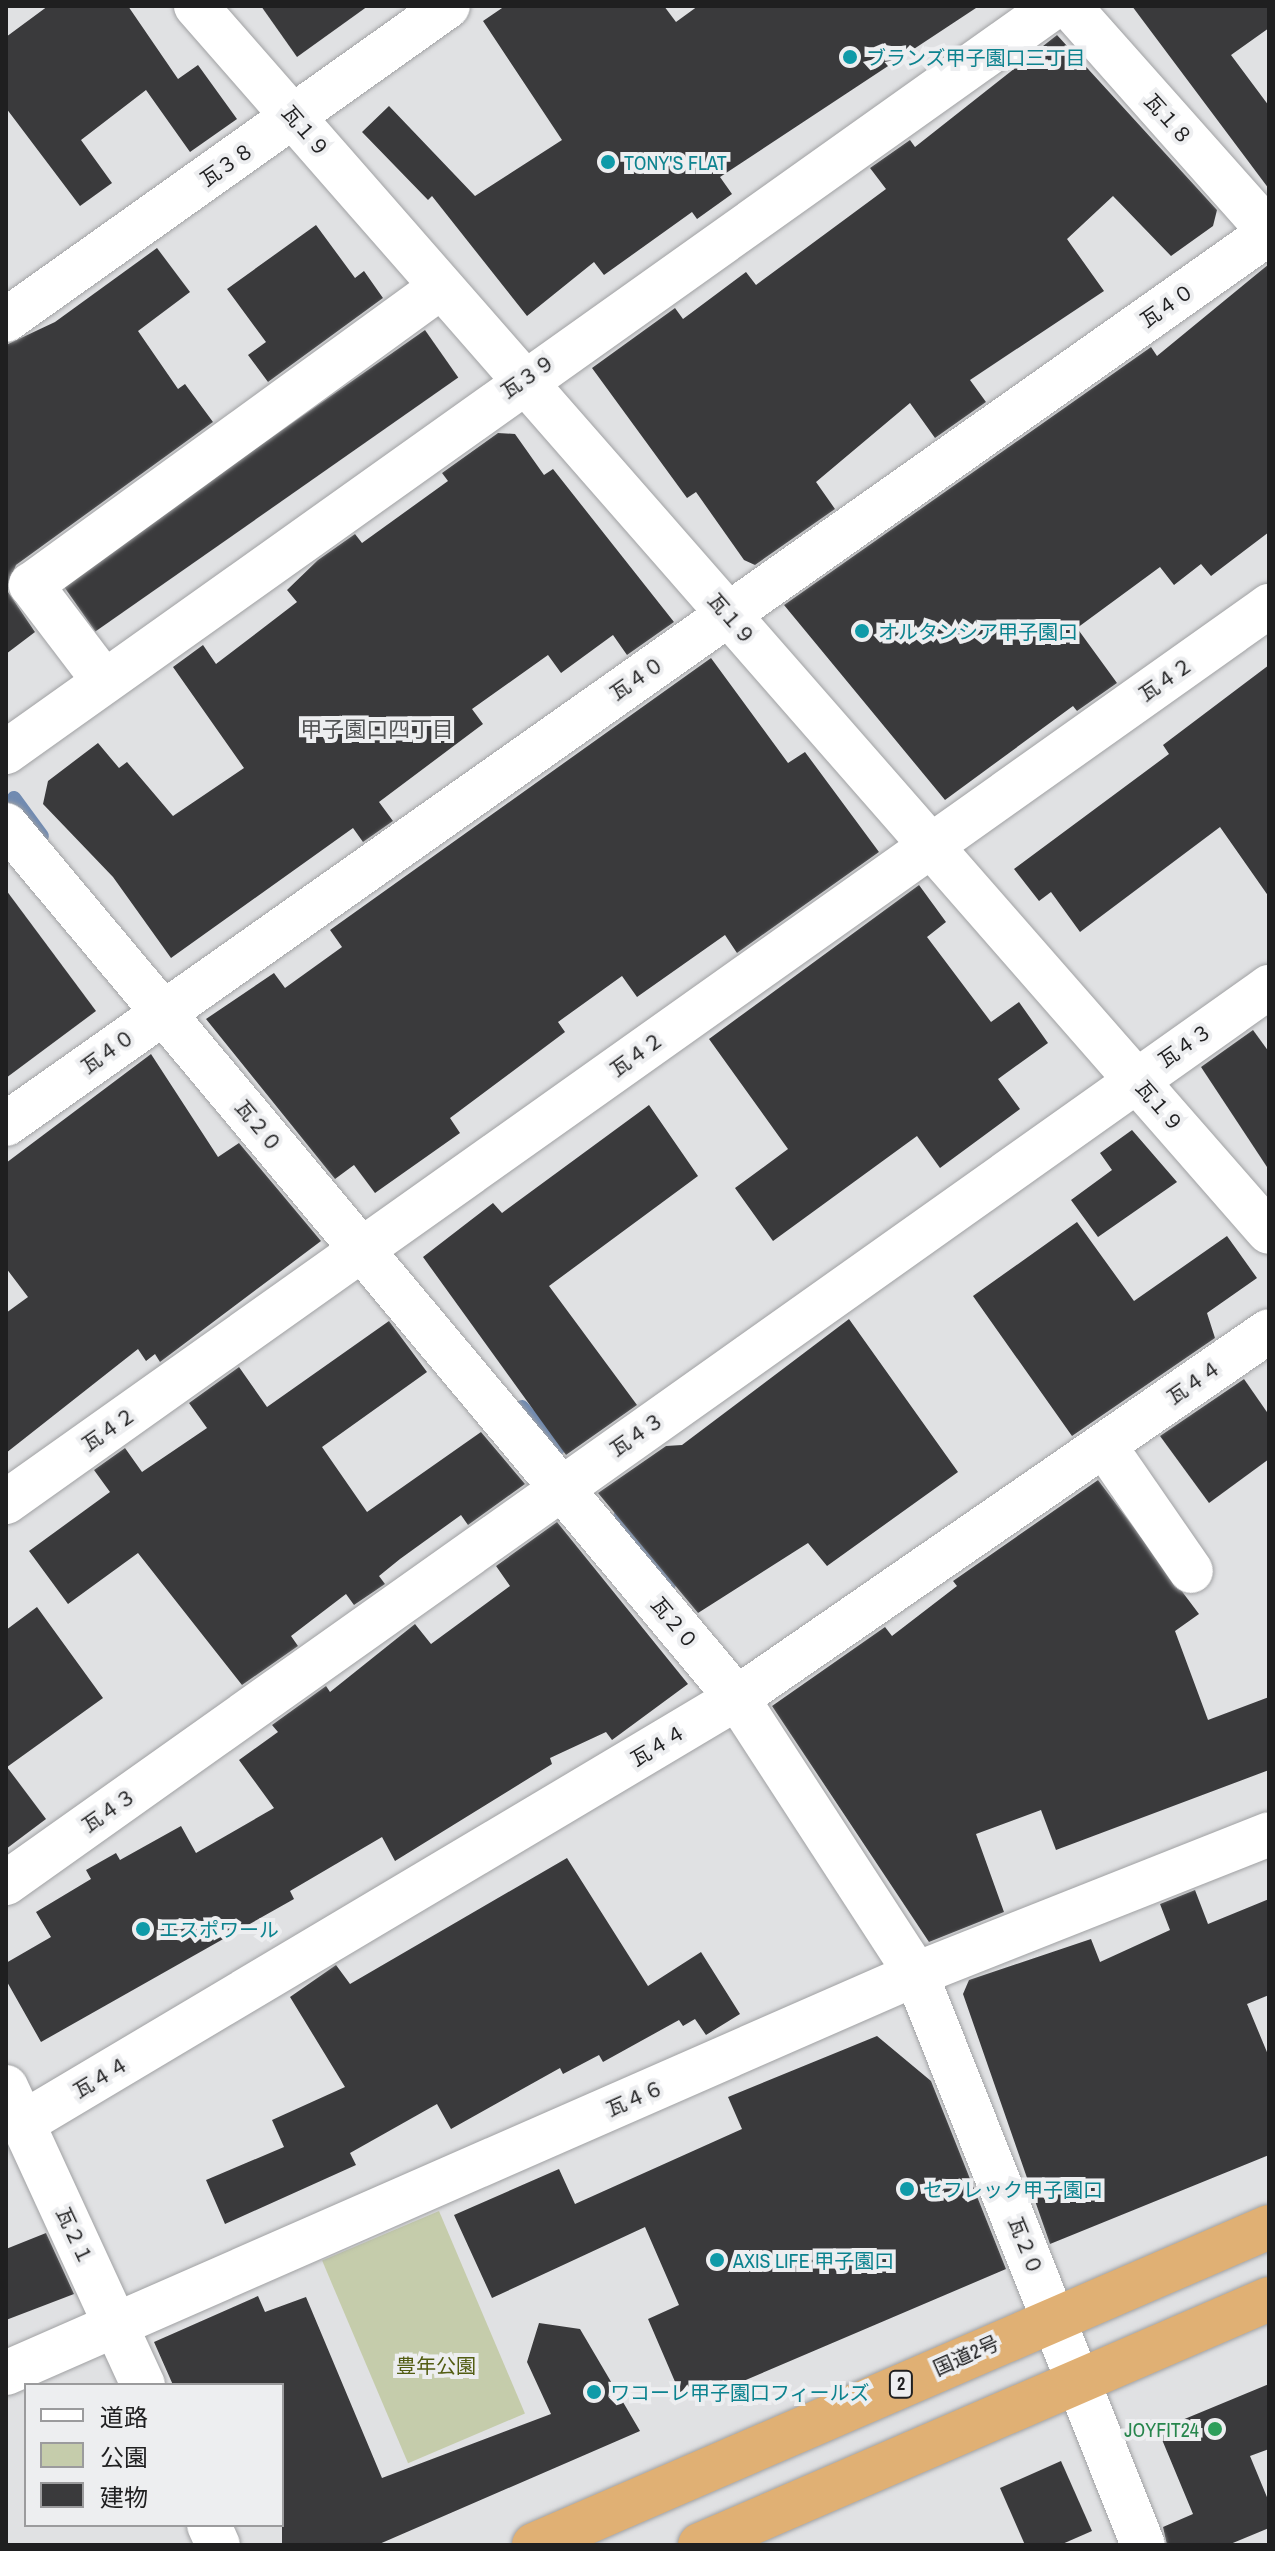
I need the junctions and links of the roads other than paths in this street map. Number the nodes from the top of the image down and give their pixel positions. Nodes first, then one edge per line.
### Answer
1 (196, 6) edge
2 (448, 6) edge
3 (1055, 6) edge
4 (1069, 6) edge
5 (294, 117) junction
6 (1269, 232) edge
7 (441, 287) junction
8 (6, 320) edge
9 (522, 380) junction
10 (1269, 606) edge
11 (728, 614) junction
12 (104, 681) junction
13 (6, 752) edge
14 (6, 825) edge
15 (931, 844) junction
16 (1269, 987) edge
17 (163, 1012) junction
18 (1136, 1079) junction
19 (6, 1124) edge
20 (1269, 1232) edge
21 (363, 1250) junction
22 (1269, 1331) edge
23 (1104, 1445) junction
24 (563, 1487) junction
25 (6, 1502) edge
26 (1191, 1571) dead end
27 (737, 1698) junction
28 (1269, 1834) edge
29 (6, 1883) edge
30 (916, 1974) junction
31 (14, 2105) edge
32 (1269, 2227) edge
33 (1269, 2299) edge
34 (1055, 2316) junction
35 (115, 2324) junction
36 (6, 2373) edge
37 (1073, 2378) junction
38 (142, 2383) edge
39 (534, 2545) edge
40 (700, 2545) edge
41 (1143, 2545) edge

1 - 5 street, 瓦１９
2 - 5 street, 瓦３８
3 - 9 street, 瓦３９
4 - 6 street, 瓦１８
5 - 7 street, 瓦１９
5 - 8 street, 瓦３８
6 - 11 street, 瓦４０
7 - 9 street, 瓦１９
7 - 12 street
9 - 11 street, 瓦１９
9 - 12 street, 瓦３９
10 - 15 street, 瓦４２
11 - 15 street, 瓦１９
11 - 17 street, 瓦４０
12 - 13 street, 瓦３９
14 - 17 street, 瓦２０
15 - 18 street, 瓦１９
15 - 21 street, 瓦４２
16 - 18 street, 瓦４３
17 - 19 street, 瓦４０
17 - 21 street, 瓦２０
18 - 20 street, 瓦１９
18 - 24 street, 瓦４３
21 - 24 street, 瓦２０
21 - 25 street, 瓦４２
22 - 23 street, 瓦４４
23 - 26 street
23 - 27 street, 瓦４４
24 - 27 street, 瓦２０
24 - 29 street, 瓦４３
27 - 30 street, 瓦２０
27 - 31 street, 瓦４４
28 - 30 street, 瓦４６
30 - 34 street, 瓦２０
30 - 35 street, 瓦４６
31 - 35 street, 瓦２１
32 - 34 highway, 国道2号 / 2
33 - 37 highway
34 - 37 street, 瓦２０
34 - 39 highway, 国道2号 / 2
35 - 36 street, 瓦４６
35 - 38 street, 瓦２１
37 - 40 highway
37 - 41 street, 瓦２０

